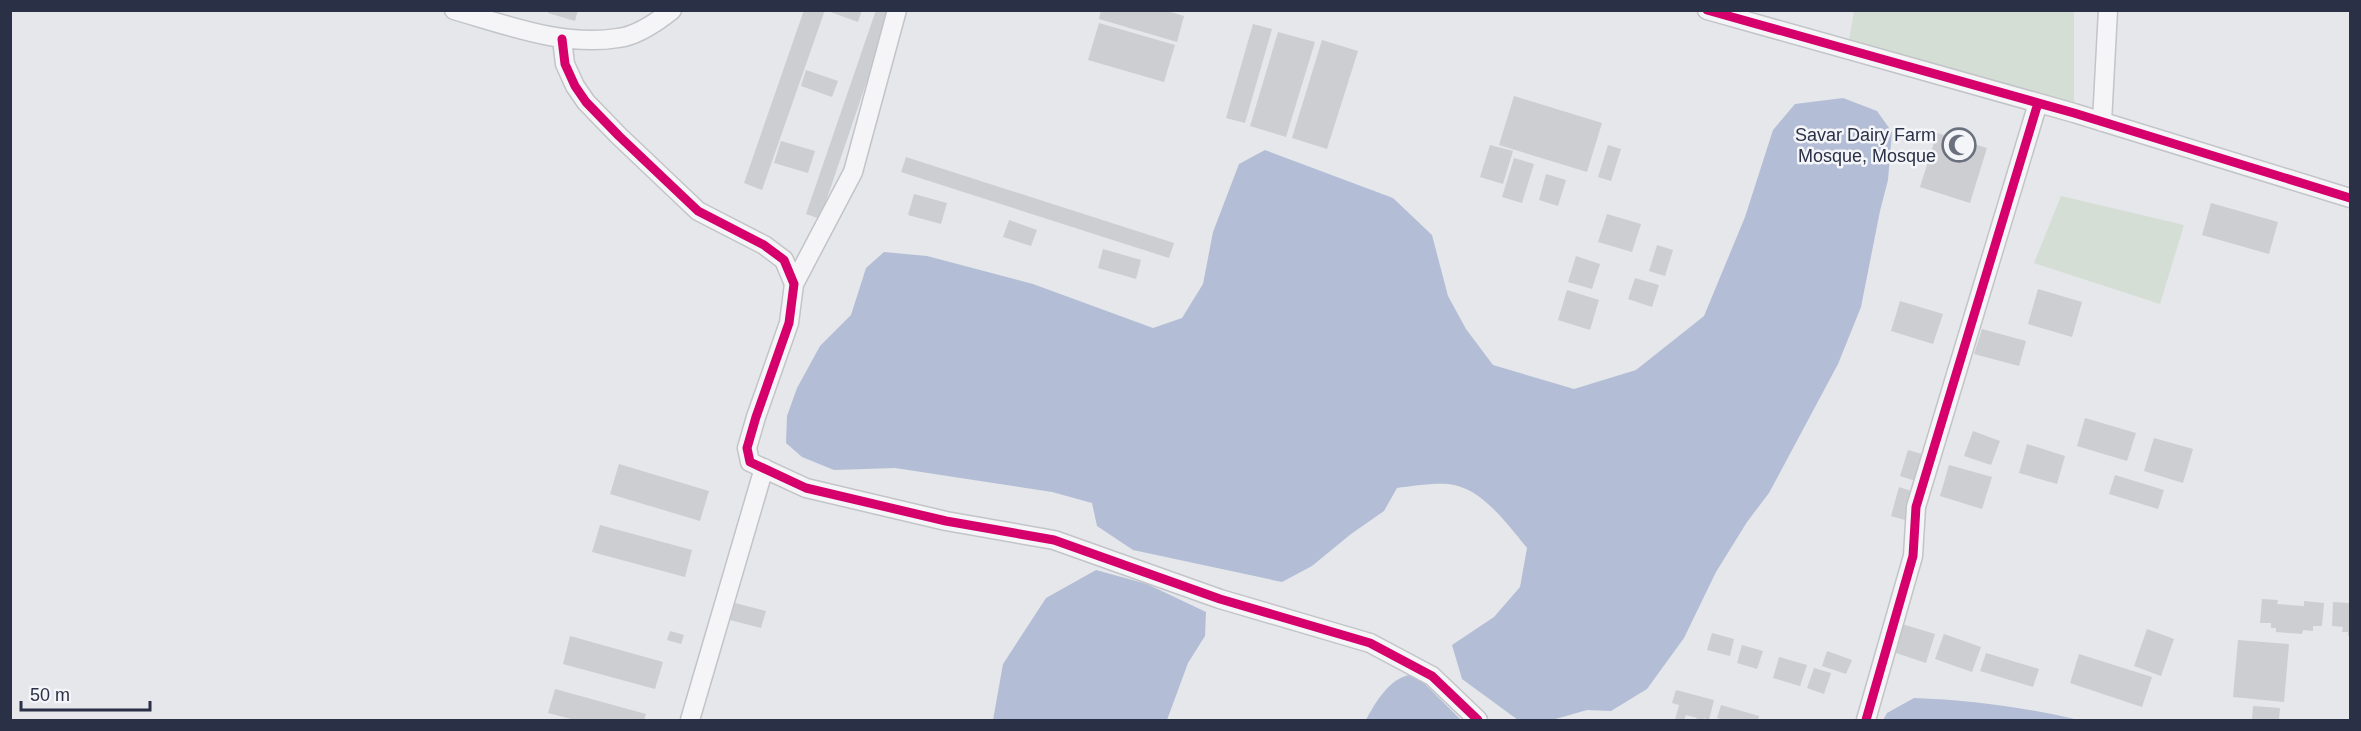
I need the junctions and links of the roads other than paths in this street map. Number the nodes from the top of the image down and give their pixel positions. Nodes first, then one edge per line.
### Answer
1 (454, 10) edge
2 (672, 10) edge
3 (897, 10) edge
4 (1707, 10) edge
5 (2108, 10) edge
6 (562, 39) junction
7 (2038, 103) junction
8 (2102, 122) junction
9 (2350, 198) edge
10 (794, 284) junction
11 (764, 468) junction
12 (690, 720) edge
13 (1478, 720) edge
14 (1866, 720) edge

1 - 6 street
2 - 6 street
3 - 10 street
4 - 7 street
5 - 8 street
6 - 10 street
7 - 8 street
7 - 14 street
8 - 9 street
10 - 11 street
11 - 12 street
11 - 13 street

